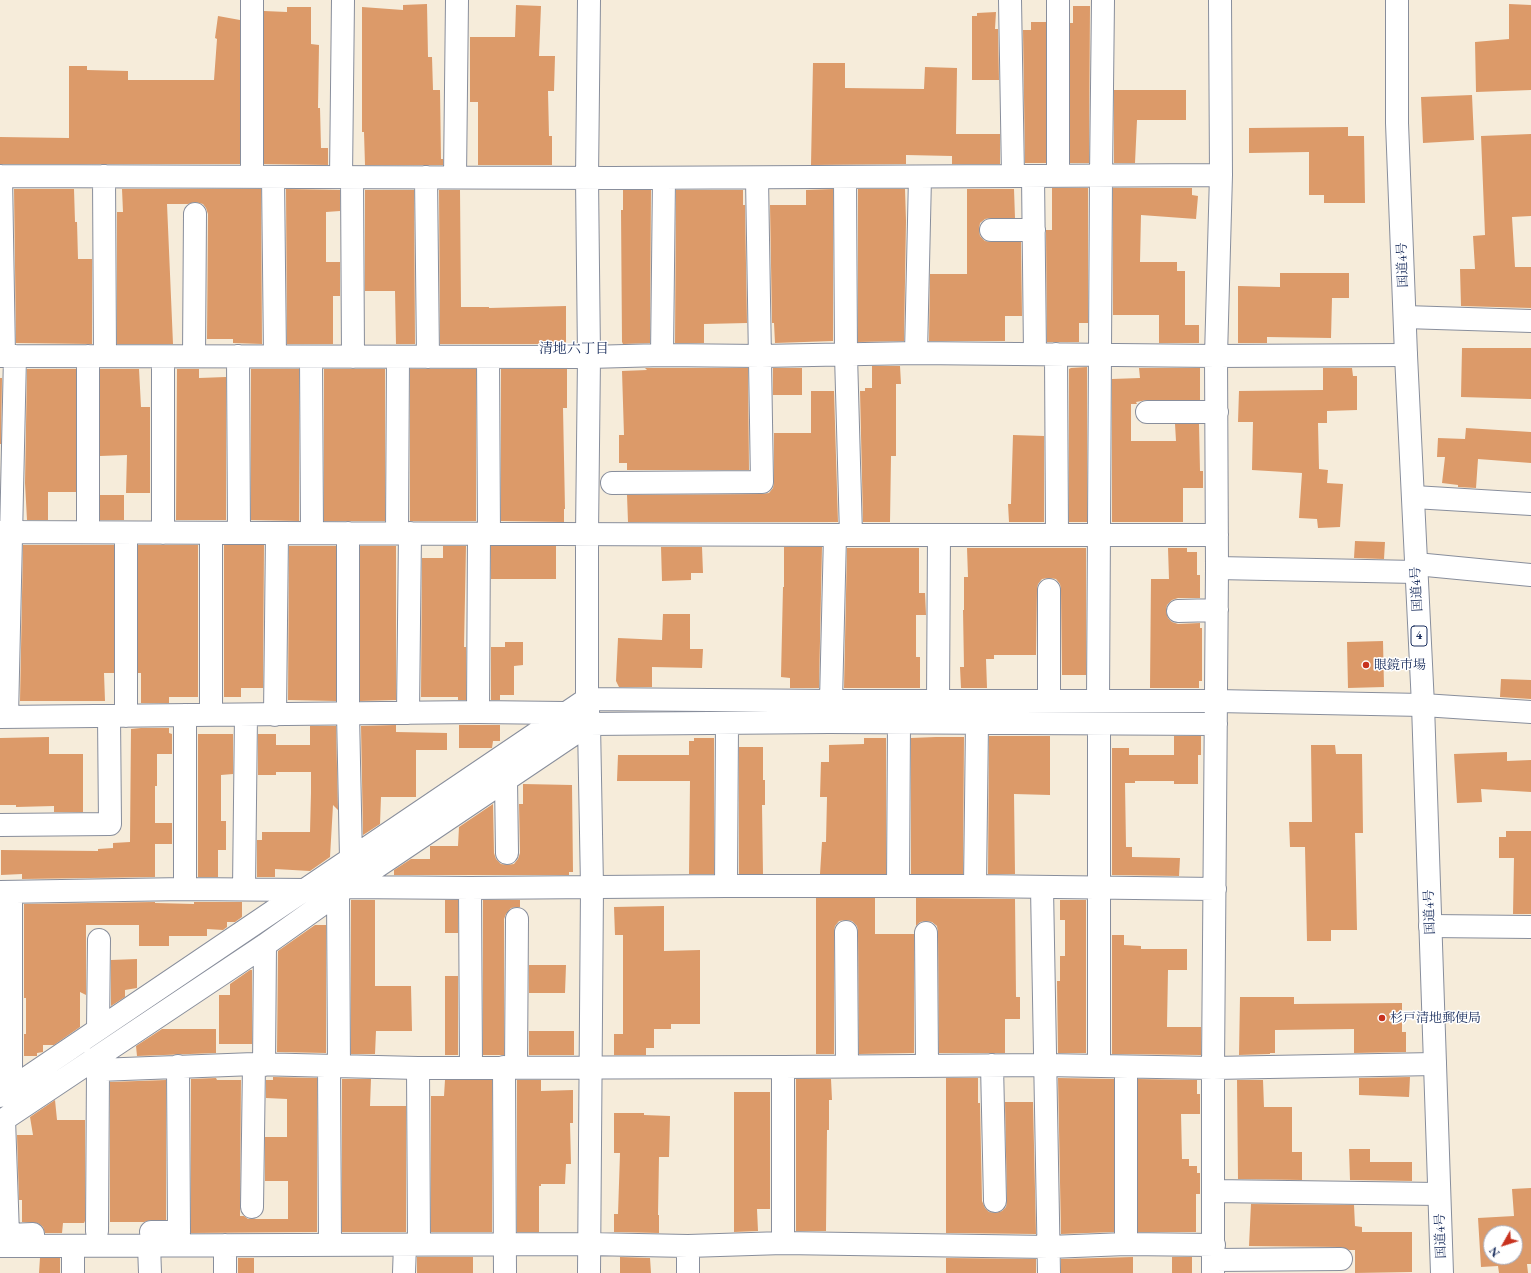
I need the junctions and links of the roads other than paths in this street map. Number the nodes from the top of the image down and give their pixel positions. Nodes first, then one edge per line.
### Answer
1 (252, 0) edge
2 (343, 0) edge
3 (457, 0) edge
4 (589, 0) edge
5 (1010, 0) edge
6 (1058, 0) edge
7 (1103, 0) edge
8 (1220, 0) edge
9 (1397, 0) edge
10 (1221, 175) junction
11 (1, 176) edge
12 (104, 176) junction
13 (252, 176) junction
14 (1023, 176) junction
15 (1058, 176) junction
16 (1101, 176) junction
17 (273, 177) junction
18 (347, 177) junction
19 (426, 177) junction
20 (454, 177) junction
21 (920, 177) junction
22 (587, 178) junction
23 (664, 178) junction
24 (757, 178) junction
25 (845, 178) junction
26 (195, 214) dead end
27 (991, 230) dead end
28 (1034, 230) junction
29 (1405, 317) junction
30 (1531, 321) edge
31 (916, 353) junction
32 (1046, 354) junction
33 (1100, 354) junction
34 (662, 355) junction
35 (846, 355) junction
36 (1406, 355) junction
37 (7, 356) edge
38 (96, 356) junction
39 (163, 356) junction
40 (194, 356) junction
41 (238, 356) junction
42 (275, 356) junction
43 (761, 356) junction
44 (1216, 356) junction
45 (311, 357) junction
46 (353, 357) junction
47 (398, 357) junction
48 (428, 357) junction
49 (488, 357) junction
50 (589, 357) junction
51 (1147, 412) dead end
52 (1216, 412) junction
53 (612, 483) dead end
54 (1414, 497) junction
55 (1531, 504) edge
56 (5, 532) edge
57 (88, 532) junction
58 (126, 533) junction
59 (163, 533) junction
60 (211, 533) junction
61 (239, 533) junction
62 (277, 533) junction
63 (312, 533) junction
64 (348, 533) junction
65 (403, 533) junction
66 (484, 534) junction
67 (587, 534) junction
68 (843, 535) junction
69 (938, 535) junction
70 (1057, 535) junction
71 (1099, 535) junction
72 (1217, 535) junction
73 (1217, 568) junction
74 (1416, 568) junction
75 (1531, 575) edge
76 (1049, 590) dead end
77 (1217, 610) junction
78 (1178, 611) dead end
79 (587, 699) junction
80 (831, 701) junction
81 (1049, 701) junction
82 (1098, 701) junction
83 (1216, 701) junction
84 (938, 702) junction
85 (1423, 705) junction
86 (478, 712) junction
87 (1531, 712) edge
88 (408, 713) junction
89 (564, 713) junction
90 (275, 714) junction
91 (348, 714) junction
92 (185, 715) junction
93 (211, 715) junction
94 (246, 715) junction
95 (117, 716) junction
96 (4, 717) edge
97 (899, 723) junction
98 (977, 723) junction
99 (589, 724) junction
100 (727, 724) junction
101 (1100, 724) junction
102 (1216, 724) junction
103 (506, 780) junction
104 (0, 825) edge
105 (507, 853) dead end
106 (350, 858) junction
107 (726, 886) junction
108 (898, 886) junction
109 (976, 886) junction
110 (592, 887) junction
111 (1098, 887) junction
112 (470, 888) junction
113 (1042, 888) junction
114 (185, 889) junction
115 (244, 889) junction
116 (1215, 889) junction
117 (306, 890) junction
118 (342, 890) junction
119 (6, 892) edge
120 (517, 919) dead end
121 (1430, 926) junction
122 (1531, 927) edge
123 (846, 932) dead end
124 (926, 933) dead end
125 (99, 940) dead end
126 (265, 945) junction
127 (98, 1029) junction
128 (96, 1064) junction
129 (259, 1064) junction
130 (1435, 1064) junction
131 (927, 1065) junction
132 (992, 1065) junction
133 (1045, 1065) junction
134 (178, 1066) junction
135 (334, 1066) junction
136 (846, 1066) junction
137 (1099, 1066) junction
138 (471, 1067) junction
139 (510, 1067) junction
140 (589, 1067) junction
141 (783, 1067) junction
142 (1126, 1067) junction
143 (418, 1068) junction
144 (1213, 1068) junction
145 (6, 1092) edge
146 (2, 1121) edge
147 (1213, 1191) junction
148 (1439, 1194) junction
149 (995, 1201) dead end
150 (252, 1207) dead end
151 (97, 1231) junction
152 (783, 1243) junction
153 (504, 1244) junction
154 (588, 1244) junction
155 (1126, 1244) junction
156 (225, 1245) junction
157 (330, 1245) junction
158 (412, 1245) junction
159 (0, 1246) edge
160 (73, 1246) junction
161 (149, 1246) junction
162 (688, 1246) junction
163 (1049, 1247) junction
164 (1340, 1259) dead end
165 (1214, 1260) edge
166 (73, 1273) edge
167 (150, 1273) edge
168 (225, 1273) edge
169 (404, 1273) edge
170 (504, 1273) edge
171 (589, 1273) edge
172 (688, 1273) edge
173 (1049, 1273) edge
174 (1442, 1273) edge

1 - 13 main road
2 - 18 main road
3 - 20 main road
4 - 22 main road
5 - 14 main road
6 - 15 main road
7 - 16 main road
8 - 10 main road
9 - 29 main road, 国道4号 / 4
10 - 16 main road
10 - 44 main road
11 - 12 main road
11 - 37 main road
12 - 13 main road
12 - 38 main road
13 - 17 main road
14 - 15 main road
14 - 21 main road
14 - 28 main road
15 - 16 main road
16 - 33 main road
17 - 18 main road
17 - 42 main road
18 - 19 main road
18 - 46 main road
19 - 20 main road
19 - 48 main road
20 - 22 main road
21 - 25 main road
21 - 31 main road
22 - 23 main road
22 - 50 main road
23 - 24 main road
23 - 34 main road
24 - 25 main road
24 - 43 main road
25 - 35 main road
26 - 40 main road
27 - 28 main road
28 - 32 main road
29 - 30 main road
29 - 36 main road, 国道4号 / 4
31 - 32 main road
31 - 35 main road
32 - 33 main road
32 - 70 main road
33 - 44 main road
33 - 71 main road
34 - 43 main road
34 - 50 main road
35 - 43 main road
35 - 68 main road
36 - 44 main road
36 - 54 main road, 国道4号 / 4
37 - 38 main road
37 - 56 main road
38 - 39 main road
38 - 57 main road
39 - 40 main road
39 - 59 main road
40 - 41 main road
41 - 42 main road
41 - 61 main road
42 - 45 main road
43 - 53 main road
44 - 52 main road
45 - 46 main road
45 - 63 main road
46 - 47 main road
47 - 48 main road
47 - 65 main road
48 - 49 main road
49 - 50 main road
49 - 66 main road
50 - 67 main road
51 - 52 main road
52 - 72 main road
54 - 55 main road
54 - 74 main road, 国道4号 / 4
56 - 57 main road
56 - 96 main road
57 - 58 main road
58 - 59 main road
58 - 95 main road
59 - 60 main road
60 - 61 main road
60 - 93 main road
61 - 62 main road
62 - 63 main road
62 - 90 main road
63 - 64 main road
64 - 65 main road
64 - 91 main road
65 - 66 main road
65 - 88 main road
66 - 67 main road
66 - 86 main road
67 - 68 main road
67 - 79 main road
68 - 69 main road
68 - 80 main road
69 - 70 main road
69 - 84 main road
70 - 71 main road
71 - 72 main road
71 - 82 main road
72 - 73 main road
73 - 74 main road
73 - 77 main road
74 - 75 main road
74 - 85 main road, 国道4号 / 4
76 - 81 main road
77 - 78 main road
77 - 83 main road
79 - 80 main road
79 - 89 main road
79 - 99 main road
80 - 84 main road
81 - 82 main road
81 - 84 main road
82 - 83 main road
83 - 85 main road
83 - 102 main road
85 - 87 main road
85 - 121 main road, 国道4号 / 4
86 - 88 main road
86 - 89 main road
88 - 91 main road
89 - 106 main road
90 - 91 main road
90 - 94 main road
91 - 106 main road
92 - 93 main road
92 - 95 main road
92 - 114 main road
93 - 94 main road
94 - 115 main road
95 - 96 main road
95 - 104 main road
97 - 98 main road
97 - 100 main road
97 - 108 main road
98 - 101 main road
98 - 109 main road
99 - 100 main road
99 - 103 main road
99 - 110 main road
100 - 107 main road
101 - 102 main road
101 - 111 main road
102 - 116 main road
103 - 105 main road
103 - 118 main road
106 - 117 main road
107 - 108 main road
107 - 110 main road
108 - 109 main road
109 - 113 main road
110 - 112 main road
110 - 140 main road
111 - 113 main road
111 - 116 main road
111 - 137 main road
112 - 118 main road
112 - 138 main road
113 - 133 main road
114 - 115 main road
114 - 119 main road
115 - 117 main road
116 - 144 main road
117 - 127 main road
118 - 126 main road
118 - 135 main road
119 - 145 main road
120 - 139 main road
121 - 122 main road
121 - 130 main road, 国道4号 / 4
123 - 136 main road
124 - 131 main road
125 - 127 main road
126 - 128 main road
126 - 129 main road
127 - 145 main road
128 - 134 main road
128 - 146 main road
128 - 151 main road
129 - 134 main road
129 - 135 main road
129 - 150 main road
130 - 144 main road
130 - 148 main road, 国道4号 / 4
131 - 132 main road
131 - 136 main road
132 - 133 main road
132 - 149 main road
133 - 137 main road
133 - 163 main road
134 - 151 main road
135 - 143 main road
135 - 157 main road
136 - 141 main road
137 - 142 main road
138 - 139 main road
138 - 143 main road
139 - 140 main road
139 - 153 main road
140 - 141 main road
140 - 154 main road
141 - 152 main road
142 - 144 main road
142 - 155 main road
143 - 158 main road
144 - 147 main road
146 - 151 main road
147 - 148 main road
147 - 165 main road
148 - 174 main road, 国道4号 / 4
152 - 162 main road
152 - 163 main road
153 - 154 main road
153 - 158 main road
153 - 170 main road
154 - 162 main road
154 - 171 main road
155 - 163 main road
155 - 165 main road
156 - 157 main road
156 - 161 main road
156 - 168 main road
157 - 158 main road
158 - 169 main road
159 - 160 main road
160 - 161 main road
160 - 166 main road
161 - 167 main road
162 - 172 main road
163 - 173 main road
164 - 165 main road

